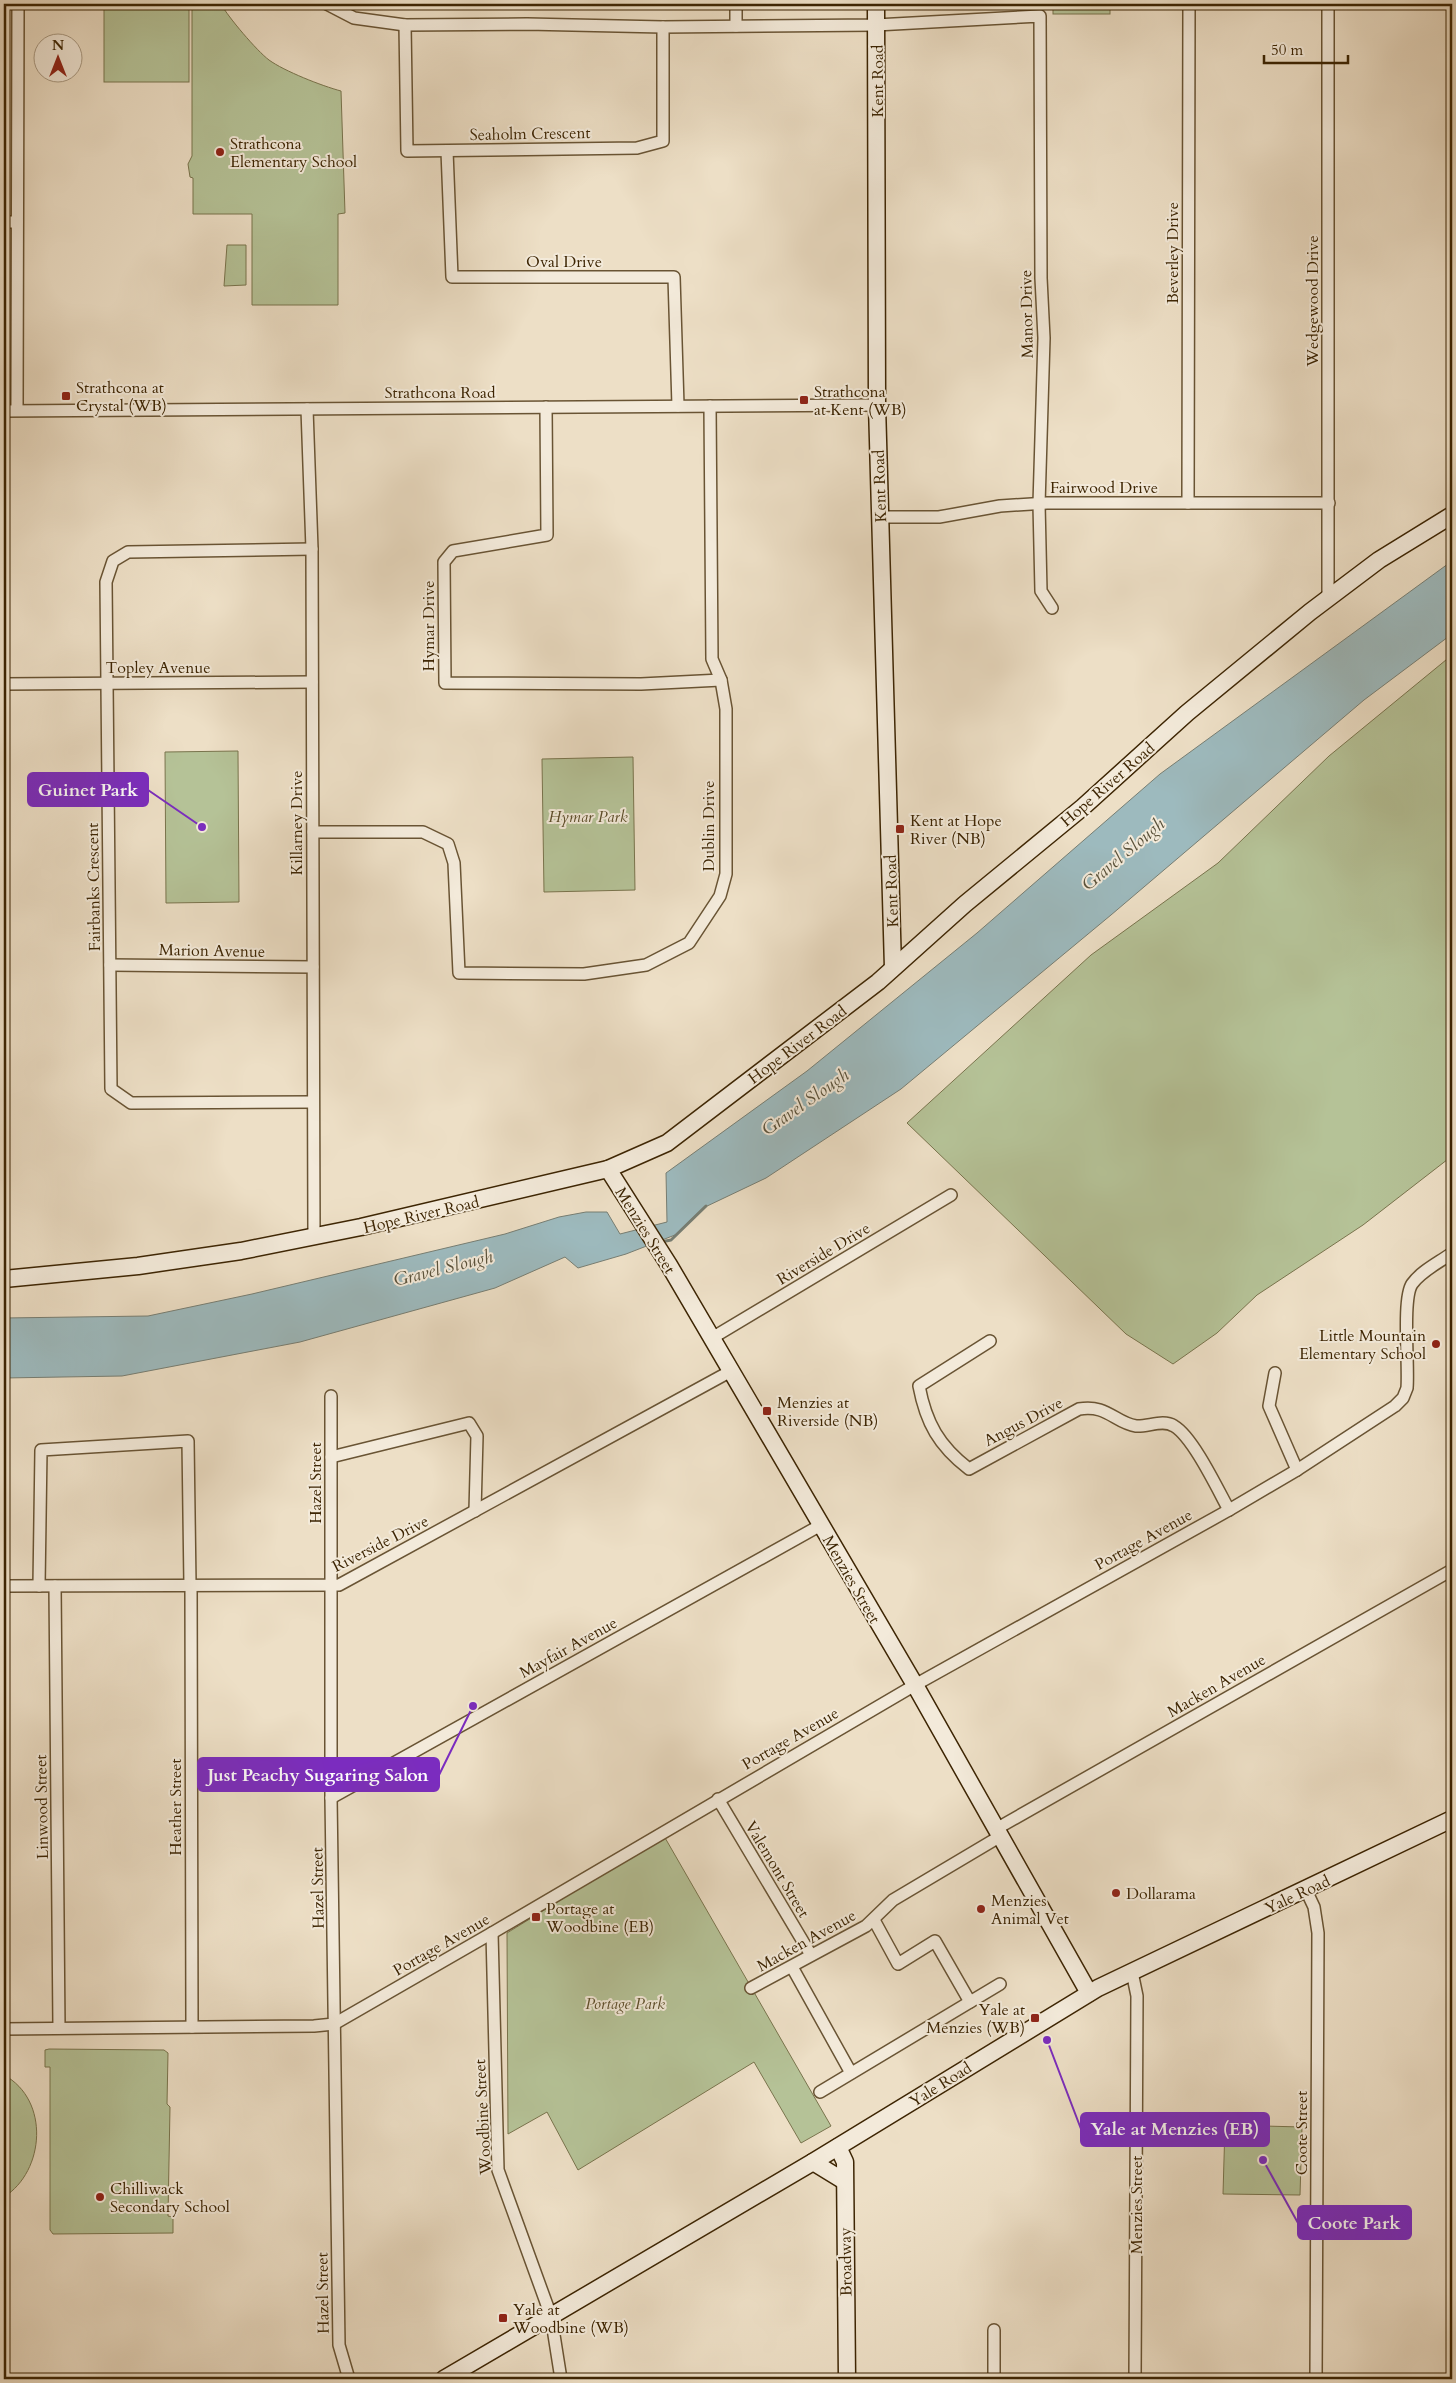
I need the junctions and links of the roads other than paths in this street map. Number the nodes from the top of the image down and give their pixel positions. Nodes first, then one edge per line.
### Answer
1 (328, 4) edge
2 (736, 4) edge
3 (876, 4) edge
4 (1189, 4) edge
5 (1328, 4) edge
6 (18, 6) dead end
7 (406, 25) junction
8 (876, 25) junction
9 (736, 26) junction
10 (663, 27) junction
11 (447, 150) junction
12 (4, 222) edge
13 (17, 222) junction
14 (877, 405) junction
15 (678, 406) junction
16 (710, 406) junction
17 (546, 407) junction
18 (307, 409) junction
19 (4, 410) edge
20 (17, 410) junction
21 (1188, 503) junction
22 (1329, 503) junction
23 (1039, 504) junction
24 (1452, 515) edge
25 (880, 517) junction
26 (312, 549) junction
27 (1328, 599) junction
28 (1052, 608) dead end
29 (720, 680) junction
30 (312, 682) junction
31 (107, 683) junction
32 (4, 684) edge
33 (313, 832) junction
34 (110, 965) junction
35 (313, 967) junction
36 (893, 968) junction
37 (313, 1102) junction
38 (608, 1169) junction
39 (951, 1195) dead end
40 (314, 1236) junction
41 (1452, 1253) edge
42 (4, 1279) edge
43 (712, 1338) junction
44 (990, 1341) dead end
45 (731, 1371) junction
46 (1275, 1373) dead end
47 (331, 1396) dead end
48 (331, 1457) junction
49 (1297, 1470) junction
50 (1230, 1510) junction
51 (475, 1511) junction
52 (821, 1525) junction
53 (1452, 1570) edge
54 (332, 1585) junction
55 (4, 1586) edge
56 (40, 1586) junction
57 (56, 1586) junction
58 (190, 1586) junction
59 (914, 1685) junction
60 (331, 1798) junction
61 (718, 1799) junction
62 (1452, 1819) edge
63 (998, 1833) junction
64 (1306, 1890) junction
65 (874, 1920) junction
66 (492, 1934) junction
67 (811, 1955) junction
68 (792, 1967) junction
69 (1132, 1972) junction
70 (1000, 1984) dead end
71 (751, 1988) dead end
72 (1089, 1993) junction
73 (970, 2002) junction
74 (334, 2024) junction
75 (192, 2027) junction
76 (59, 2028) junction
77 (4, 2029) edge
78 (851, 2072) junction
79 (820, 2092) dead end
80 (838, 2147) junction
81 (813, 2162) junction
82 (844, 2181) junction
83 (551, 2316) junction
84 (994, 2330) dead end
85 (349, 2379) edge
86 (444, 2379) edge
87 (561, 2379) edge
88 (847, 2379) edge
89 (994, 2379) edge
90 (1135, 2379) edge
91 (1316, 2379) edge

1 - 7 street
2 - 9 street
3 - 8 street, Kent Road
4 - 21 street, Beverley Drive
5 - 22 street, Wedgewood Drive
6 - 13 street
7 - 10 street
7 - 11 street, Seaholm Crescent
8 - 9 street
8 - 14 street, Kent Road
8 - 23 street, Manor Drive
9 - 10 street
10 - 11 street, Seaholm Crescent
11 - 15 street, Oval Drive
12 - 13 street
13 - 20 street
14 - 16 street, Strathcona Road
14 - 25 street, Kent Road
15 - 16 street, Strathcona Road
15 - 17 street, Strathcona Road
16 - 29 street, Dublin Drive
17 - 18 street, Strathcona Road
17 - 29 street, Hymar Drive
18 - 20 street, Strathcona Road
18 - 26 street, Killarney Drive
19 - 20 street, Strathcona Road
21 - 22 street, Fairwood Drive
21 - 23 street, Fairwood Drive
22 - 27 street, Wedgewood Drive
23 - 25 street, Fairwood Drive
23 - 28 street, Manor Drive
24 - 27 street, Hope River Road
25 - 36 street, Kent Road
26 - 30 street, Killarney Drive
26 - 31 street, Fairbanks Crescent
27 - 36 street, Hope River Road
29 - 33 street, Dublin Drive
30 - 31 street, Topley Avenue
30 - 33 street, Killarney Drive
31 - 32 street, Topley Avenue
31 - 34 street, Fairbanks Crescent
33 - 35 street, Killarney Drive
34 - 35 street, Marion Avenue
34 - 37 street, Fairbanks Crescent
35 - 37 street, Killarney Drive
36 - 38 street, Hope River Road
37 - 40 street, Killarney Drive
38 - 40 street, Hope River Road
38 - 43 street, Menzies Street
39 - 43 street, Riverside Drive
40 - 42 street, Hope River Road
41 - 49 street, Portage Avenue
43 - 45 street, Menzies Street
44 - 50 street, Angus Drive
45 - 51 street, Riverside Drive
45 - 52 street, Menzies Street
46 - 49 street
47 - 48 street, Hazel Street
48 - 51 street
48 - 54 street, Hazel Street
49 - 50 street, Portage Avenue
50 - 59 street, Portage Avenue
51 - 54 street, Riverside Drive
52 - 59 street, Menzies Street
52 - 60 street, Mayfair Avenue
53 - 63 street, Macken Avenue
54 - 58 street, Riverside Drive
54 - 60 street, Hazel Street
55 - 56 street, Riverside Drive
56 - 57 street, Riverside Drive
56 - 58 street, Heather Street
57 - 58 street, Riverside Drive
57 - 76 street, Linwood Street
58 - 75 street, Heather Street
59 - 61 street, Portage Avenue
59 - 63 street, Menzies Street
60 - 74 street, Hazel Street
61 - 66 street, Portage Avenue
61 - 67 street, Valemont Street
62 - 64 street, Yale Road
63 - 65 street, Macken Avenue
63 - 72 street, Menzies Street
64 - 69 street, Yale Road
64 - 91 street, Coote Street
65 - 67 street, Macken Avenue
65 - 73 street
66 - 74 street, Portage Avenue
66 - 83 street, Woodbine Street
67 - 68 street, Macken Avenue
68 - 71 street, Macken Avenue
68 - 78 street
69 - 72 street, Yale Road
69 - 90 street, Menzies Street
70 - 73 street
72 - 80 street, Yale Road
73 - 78 street
74 - 75 street, Portage Avenue
74 - 85 street, Hazel Street
75 - 76 street, Portage Avenue
76 - 77 street, Portage Avenue
78 - 79 street
80 - 81 street, Yale Road
80 - 82 street, Broadway
81 - 82 street
81 - 83 street, Yale Road
82 - 88 street, Broadway
83 - 86 street, Yale Road
83 - 87 street, Woodbine Street
84 - 89 street

